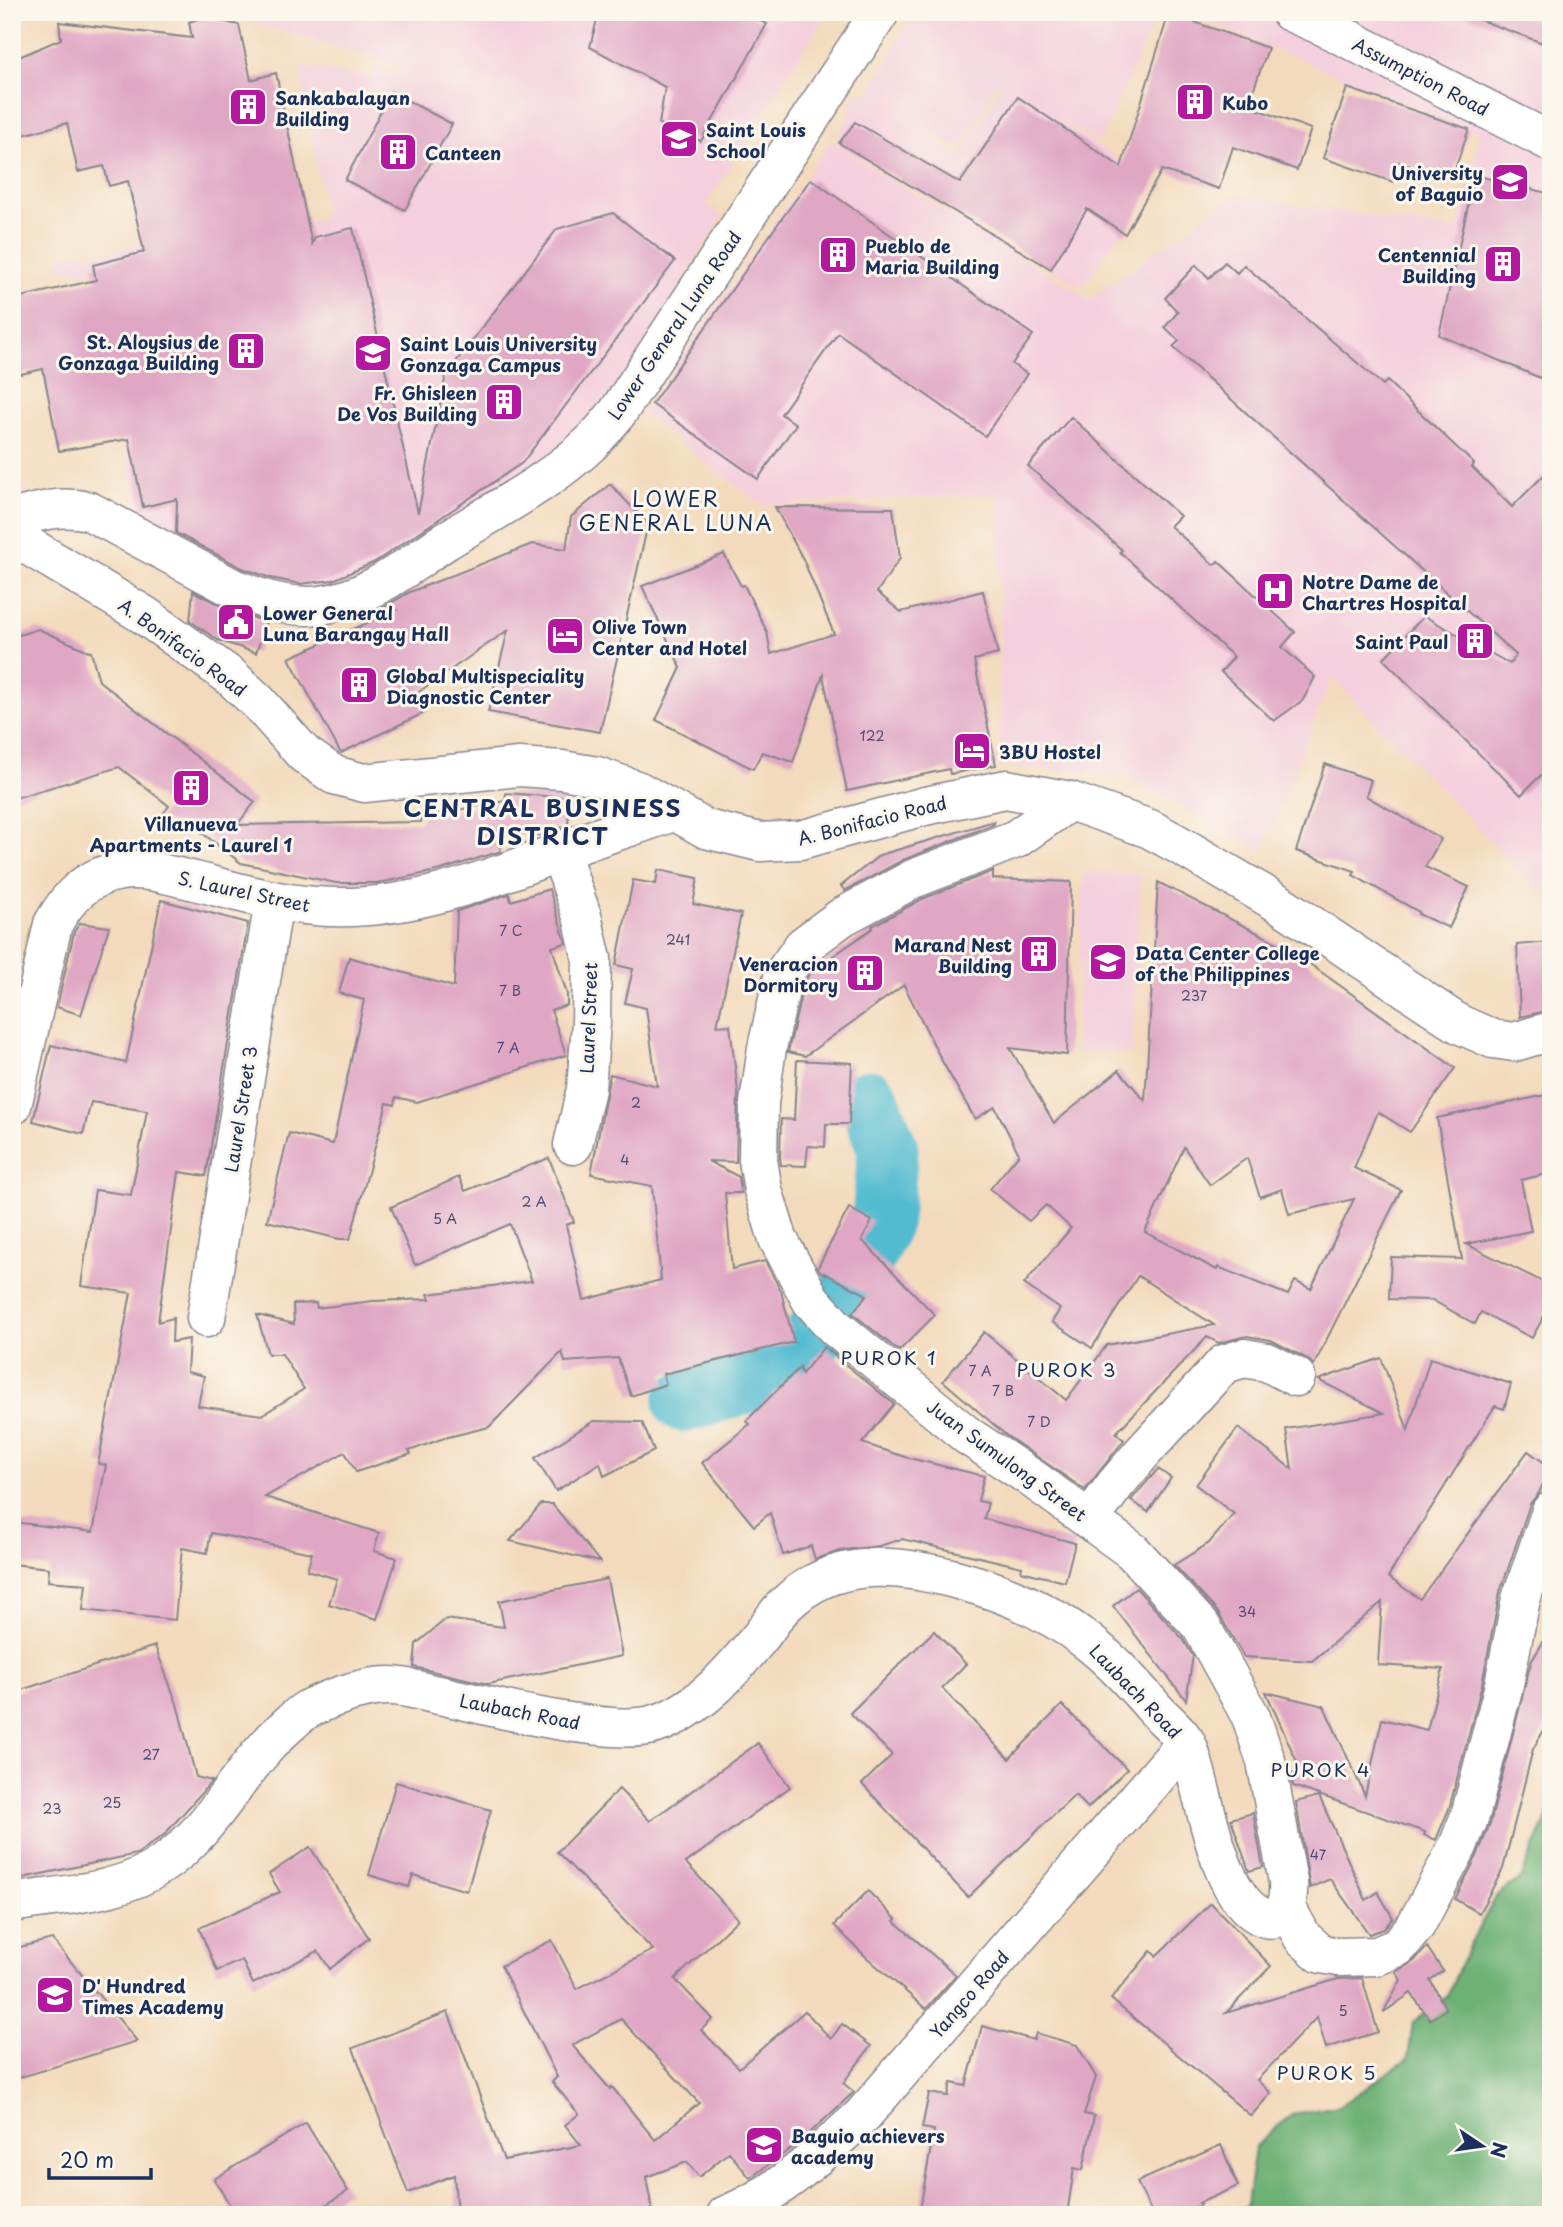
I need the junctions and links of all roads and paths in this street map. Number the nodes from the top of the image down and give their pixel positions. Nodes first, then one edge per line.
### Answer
1 (880, 12) edge
2 (1290, 12) edge
3 (1551, 142) edge
4 (12, 519) edge
5 (12, 536) edge
6 (1070, 801) junction
7 (672, 812) junction
8 (560, 852) junction
9 (274, 901) junction
10 (1551, 1031) edge
11 (12, 1106) edge
12 (573, 1145) dead end
13 (206, 1318) dead end
14 (1296, 1377) dead end
15 (1551, 1511) edge
16 (1090, 1520) junction
17 (1186, 1743) junction
18 (12, 1903) edge
19 (1286, 1908) junction
20 (726, 2215) edge

1 - 4 street, Lower General Luna Road
2 - 3 street, Assumption Road
5 - 7 street, A. Bonifacio Road
6 - 7 street, A. Bonifacio Road
6 - 10 street, A. Bonifacio Road
6 - 16 street, Juan Sumulong Street
7 - 8 street, S. Laurel Street
8 - 9 street, S. Laurel Street
8 - 12 street, Laurel Street
9 - 11 street, S. Laurel Street
9 - 13 street, Laurel Street 3
14 - 16 street
15 - 19 street
16 - 19 street, Juan Sumulong Street
17 - 18 street, Laubach Road
17 - 19 street, Laubach Road
17 - 20 street, Yangco Road

